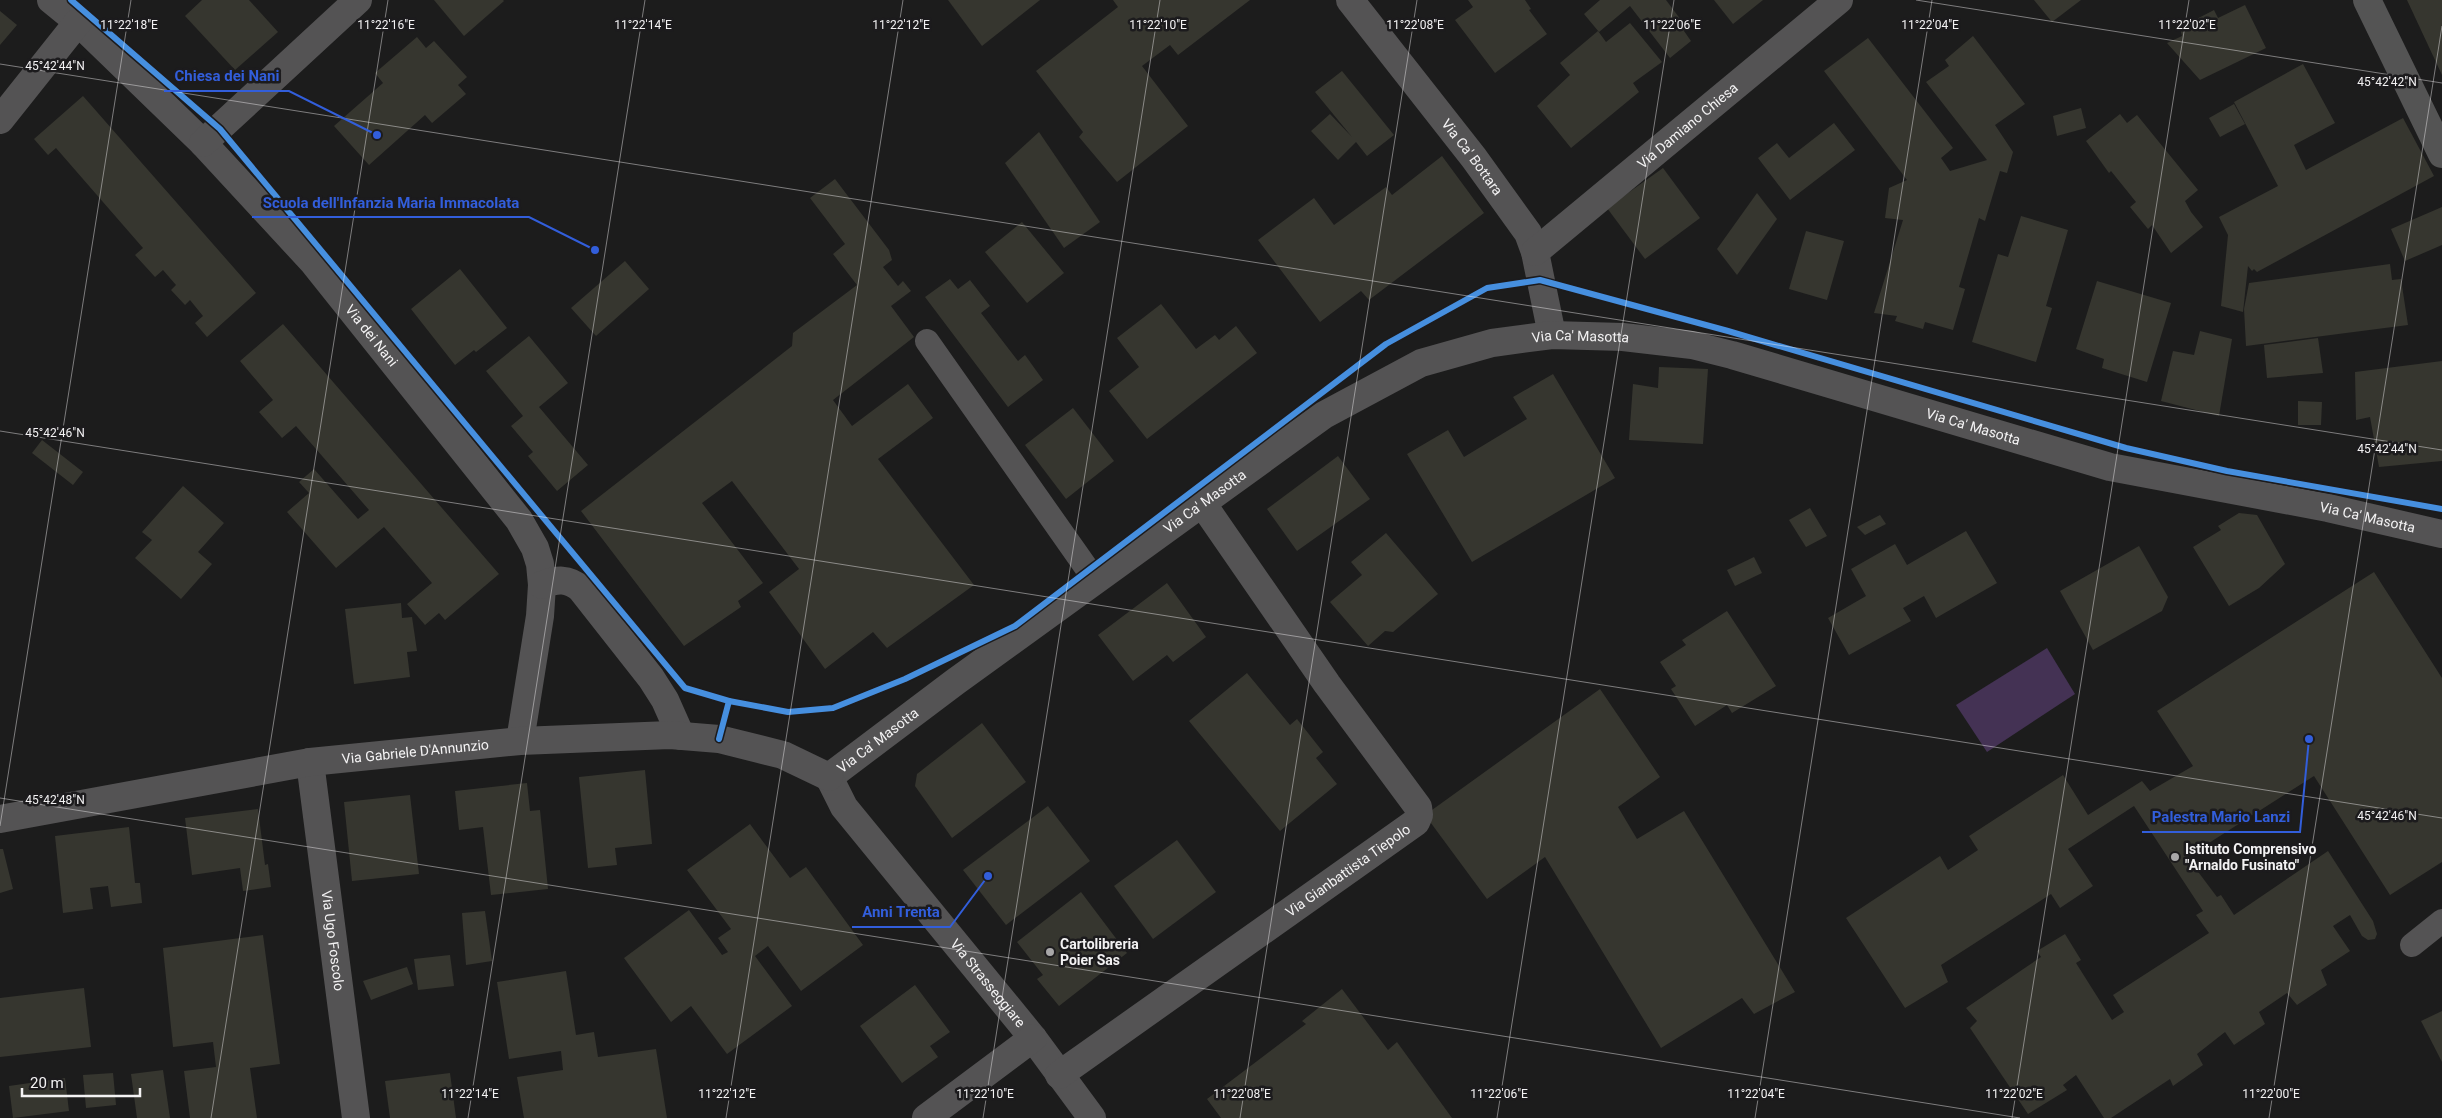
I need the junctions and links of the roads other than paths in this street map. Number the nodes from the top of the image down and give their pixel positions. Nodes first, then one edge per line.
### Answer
1 (51, 0) edge
2 (358, 0) edge
3 (1350, 0) edge
4 (1839, 0) edge
5 (2367, 0) edge
6 (78, 22) junction
7 (0, 120) edge
8 (203, 143) junction
9 (2442, 154) edge
10 (1535, 252) junction
11 (1552, 335) junction
12 (927, 341) dead end
13 (1202, 503) junction
14 (2442, 534) edge
15 (1095, 580) junction
16 (542, 585) junction
17 (681, 736) junction
18 (520, 741) junction
19 (310, 762) junction
20 (829, 777) junction
21 (0, 819) edge
22 (2442, 922) edge
23 (2412, 945) dead end
24 (1033, 1038) junction
25 (1059, 1075) junction
26 (356, 1118) edge
27 (926, 1118) edge
28 (1092, 1118) edge

1 - 6 street, Via dei Nani
2 - 8 street
3 - 10 street, Via Ca' Bottara
4 - 10 street, Via Damiano Chiesa
5 - 9 main road
6 - 7 street
6 - 8 street, Via dei Nani
8 - 16 street, Via dei Nani
10 - 11 street, Via Ca' Bottara
11 - 13 street, Via Ca' Masotta
11 - 14 street, Via Ca' Masotta
12 - 15 lane
13 - 15 street, Via Ca' Masotta
13 - 25 street, Via Gianbattista Tiepolo
15 - 20 street, Via Ca' Masotta
16 - 17 street
16 - 18 street, Via dei Nani
17 - 18 street, Via Gabriele D'Annunzio
17 - 20 street, Via Gabriele D'Annunzio
18 - 19 street, Via Gabriele D'Annunzio
19 - 21 street, Via Gabriele D'Annunzio
19 - 26 street, Via Ugo Foscolo
20 - 24 street, Via Strasseggiare
22 - 23 lane
24 - 25 street, Via Strasseggiare
24 - 27 street
25 - 28 street, Via Strasseggiare

